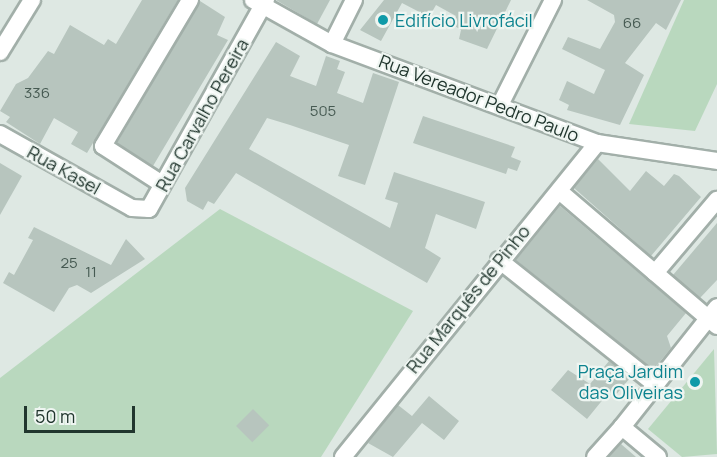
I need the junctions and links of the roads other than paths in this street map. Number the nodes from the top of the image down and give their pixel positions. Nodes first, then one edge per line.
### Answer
1 (32, 0) edge
2 (190, 0) edge
3 (354, 0) edge
4 (553, 0) edge
5 (260, 2) edge
6 (332, 44) junction
7 (0, 52) edge
8 (500, 105) junction
9 (0, 134) edge
10 (597, 143) junction
11 (717, 161) edge
12 (162, 184) junction
13 (565, 196) dead end
14 (717, 200) edge
15 (127, 206) joint
16 (499, 260) junction
17 (655, 273) junction
18 (714, 317) edge
19 (656, 385) junction
20 (622, 427) junction
21 (343, 457) edge
22 (595, 457) edge
23 (658, 457) edge

1 - 7 street
2 - 12 street
3 - 6 street
4 - 8 street
5 - 6 street, Rua Vereador Pedro Paulo
5 - 12 street, Rua Carvalho Pereira
6 - 8 street, Rua Vereador Pedro Paulo
8 - 10 street, Rua Vereador Pedro Paulo
9 - 15 street, Rua Kasel
10 - 11 street, Rua Vereador Pedro Paulo
10 - 16 street, Rua Marquês de Pinho
12 - 15 street, Rua Carvalho Pereira
13 - 17 street
14 - 17 street
16 - 19 street
16 - 21 street, Rua Marquês de Pinho
17 - 18 street
18 - 19 street
19 - 20 street
20 - 22 street
20 - 23 street

